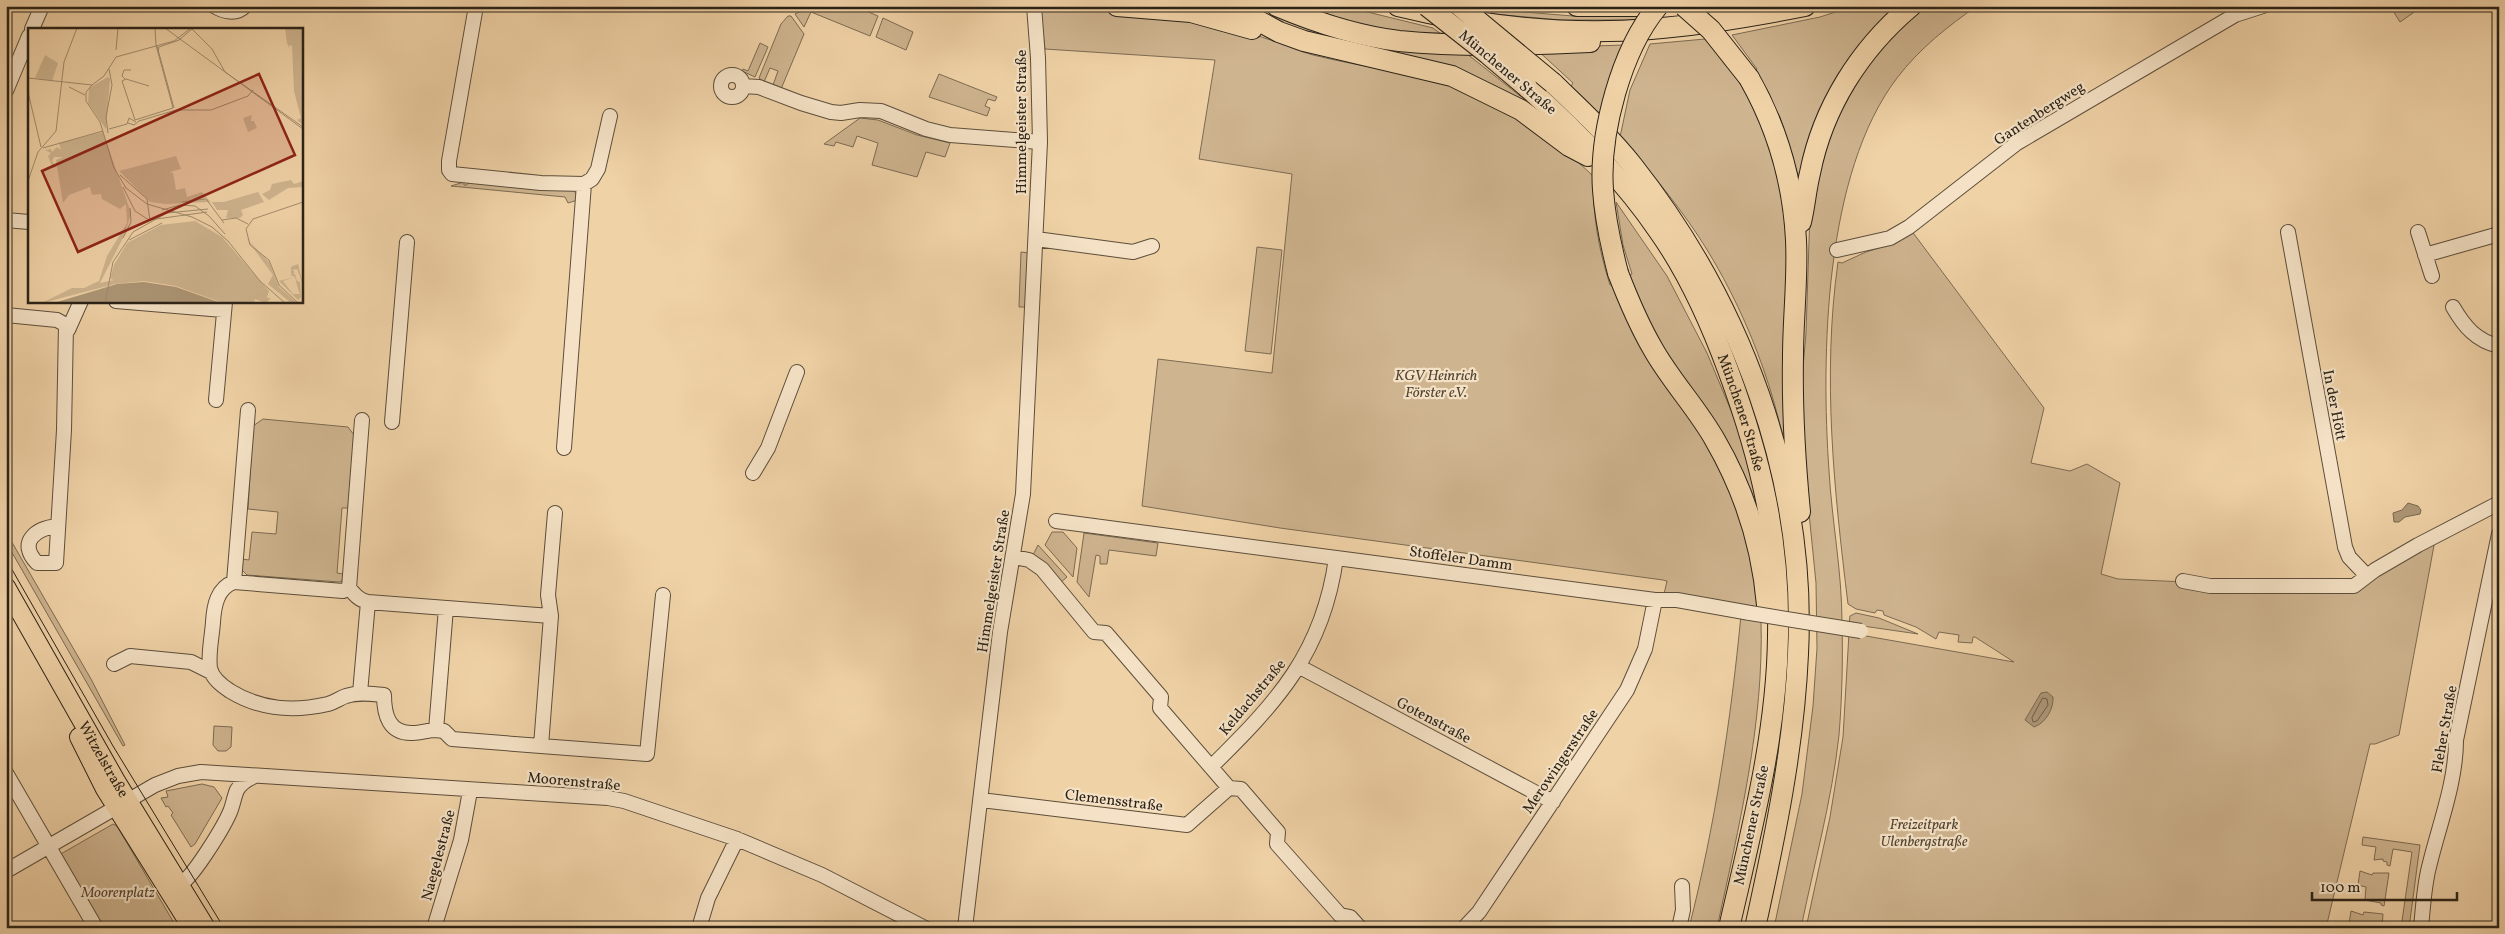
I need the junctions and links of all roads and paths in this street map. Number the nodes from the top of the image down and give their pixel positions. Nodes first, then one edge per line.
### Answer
1 (42, 6) edge
2 (214, 6) edge
3 (245, 6) edge
4 (476, 6) edge
5 (1034, 6) edge
6 (1117, 6) edge
7 (1230, 6) edge
8 (1277, 6) edge
9 (1398, 6) edge
10 (1427, 6) edge
11 (1460, 6) edge
12 (1577, 6) edge
13 (1639, 6) edge
14 (1658, 6) edge
15 (1684, 6) edge
16 (1805, 6) edge
17 (1911, 6) edge
18 (2263, 6) edge
19 (32, 28) edge
20 (1625, 30) junction
21 (1279, 32) junction
22 (28, 38) edge
23 (743, 86) dead end
24 (6, 90) edge
25 (610, 116) dead end
26 (1040, 142) junction
27 (1610, 168) junction
28 (584, 184) junction
29 (6, 220) edge
30 (28, 222) edge
31 (2288, 232) dead end
32 (2418, 232) dead end
33 (2499, 234) edge
34 (1036, 239) junction
35 (407, 242) dead end
36 (1796, 242) junction
37 (1152, 246) dead end
38 (1837, 250) dead end
39 (2425, 255) junction
40 (2432, 276) dead end
41 (81, 302) edge
42 (138, 302) edge
43 (224, 306) edge
44 (2453, 307) dead end
45 (6, 315) edge
46 (68, 330) junction
47 (2499, 346) edge
48 (797, 372) dead end
49 (216, 400) dead end
50 (248, 410) dead end
51 (362, 420) dead end
52 (392, 422) dead end
53 (564, 448) dead end
54 (753, 473) dead end
55 (2499, 503) edge
56 (555, 513) dead end
57 (1056, 521) dead end
58 (58, 526) dead end
59 (2499, 534) edge
60 (1794, 550) junction
61 (1014, 558) junction
62 (1336, 558) junction
63 (2367, 576) junction
64 (2183, 581) dead end
65 (234, 582) junction
66 (6, 587) edge
67 (349, 588) junction
68 (663, 595) dead end
69 (1655, 600) junction
70 (368, 602) junction
71 (6, 608) edge
72 (446, 608) junction
73 (551, 616) junction
74 (1861, 631) dead end
75 (1777, 655) junction
76 (114, 664) dead end
77 (1300, 667) junction
78 (211, 672) junction
79 (360, 693) junction
80 (436, 730) junction
81 (541, 746) junction
82 (1211, 767) junction
83 (226, 773) junction
84 (255, 776) junction
85 (7, 778) edge
86 (1229, 788) junction
87 (237, 791) junction
88 (470, 791) junction
89 (981, 800) junction
90 (1553, 802) junction
91 (121, 803) junction
92 (737, 839) junction
93 (48, 846) junction
94 (6, 871) edge
95 (163, 881) junction
96 (181, 886) junction
97 (1682, 886) dead end
98 (902, 922) edge
99 (96, 928) edge
100 (192, 928) edge
101 (206, 928) edge
102 (434, 928) edge
103 (699, 928) edge
104 (925, 928) edge
105 (965, 928) edge
106 (1360, 928) edge
107 (1464, 928) edge
108 (1679, 928) edge
109 (1729, 928) edge
110 (1755, 928) edge
111 (2421, 928) edge

1 - 19 street
2 - 3 street
4 - 28 street
5 - 26 street, Himmelgeister Straße
6 - 21 highway
7 - 21 highway
8 - 20 highway
9 - 20 highway
10 - 27 highway, Münchener Straße, bridge
11 - 60 highway, Münchener Straße, bridge
12 - 13 highway
14 - 75 highway, bridge
15 - 36 highway, bridge
16 - 20 highway
17 - 36 highway
18 - 38 street, Gantenbergweg
21 - 27 highway
22 - 24 street
23 - 26 street
25 - 28 street
26 - 34 street, Himmelgeister Straße
27 - 75 highway, Münchener Straße
28 - 53 street
29 - 30 street
31 - 63 street, In der Hött
32 - 39 street
33 - 39 street
34 - 37 street
34 - 61 street, Himmelgeister Straße
35 - 52 street
36 - 60 highway
39 - 40 street
41 - 46 street
42 - 43 street
43 - 49 street
44 - 47 street
45 - 46 street
46 - 58 street
48 - 54 street
50 - 65 street
51 - 67 street
55 - 63 street
56 - 73 street
57 - 62 street, Stoffeler Damm
59 - 111 street, Fleher Straße
60 - 110 highway, Münchener Straße
61 - 82 street
61 - 89 street, Himmelgeister Straße
62 - 69 street, Stoffeler Damm
62 - 77 street, Keldachstraße
63 - 64 street
65 - 67 street
65 - 78 street
66 - 91 main road, Witzelstraße
67 - 70 street
68 - 81 street
69 - 74 street, Stoffeler Damm, bridge
69 - 90 street, Merowingerstraße
70 - 72 street
70 - 79 street
71 - 91 main road, Witzelstraße
72 - 73 street
72 - 80 street
73 - 81 street
75 - 109 highway, Münchener Straße
76 - 78 street
77 - 82 street, Keldachstraße
77 - 90 street, Gotenstraße
78 - 79 street
79 - 80 street
80 - 81 street
82 - 86 street
83 - 84 street, Moorenstraße
83 - 87 street
83 - 91 street, Moorenstraße
84 - 87 street
84 - 88 street, Moorenstraße
85 - 93 street
86 - 89 street, Clemensstraße
86 - 106 street
87 - 96 street
88 - 92 street, Moorenstraße
88 - 102 street, Naegelestraße
89 - 105 street, Himmelgeister Straße
90 - 107 street, Merowingerstraße
91 - 93 street, Moorenstraße
91 - 95 main road, Witzelstraße
91 - 96 main road, Witzelstraße
92 - 98 street, Moorenstraße
92 - 103 street
93 - 94 street, Moorenstraße
93 - 99 street
95 - 96 street
95 - 100 main road, Witzelstraße
96 - 101 main road, Witzelstraße
97 - 108 street
98 - 104 street, Moorenstraße

